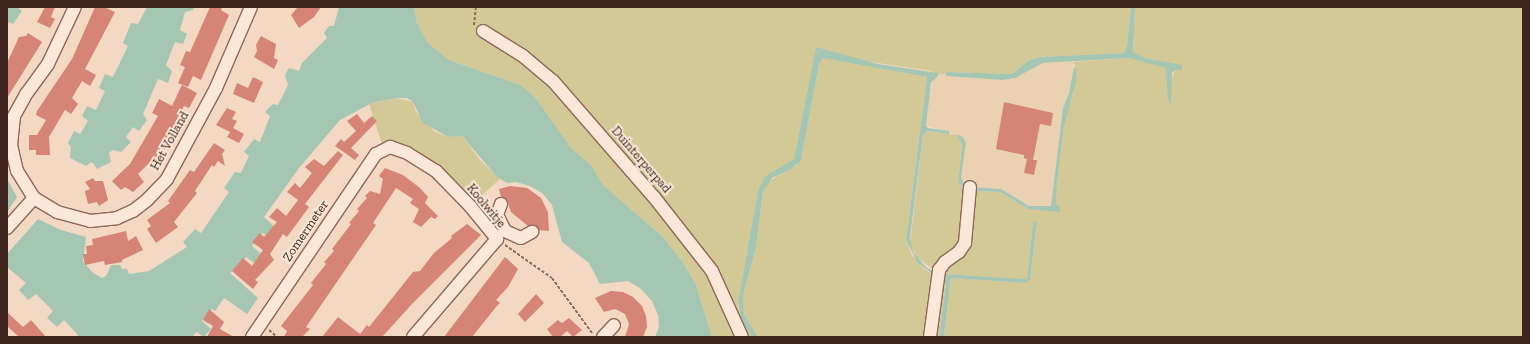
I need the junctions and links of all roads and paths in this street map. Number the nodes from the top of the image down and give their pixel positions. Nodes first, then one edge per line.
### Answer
1 (75, 7) edge
2 (251, 7) edge
3 (476, 7) edge
4 (483, 31) joint
5 (390, 147) joint
6 (970, 187) dead end
7 (34, 198) junction
8 (501, 204) dead end
9 (7, 228) edge
10 (532, 232) dead end
11 (501, 235) junction
12 (614, 325) dead end
13 (252, 337) edge
14 (413, 337) edge
15 (596, 337) edge
16 (603, 337) edge
17 (742, 337) edge
18 (930, 337) edge

1 - 7 street
2 - 7 street, Het Volland
3 - 4 path
4 - 17 street, Duinterperpad
5 - 11 street, Koolwitje
5 - 13 street, Zomermeter
6 - 18 street
7 - 9 street
8 - 11 street
10 - 11 street
11 - 14 street, Koolwitje
11 - 15 path
12 - 16 street

